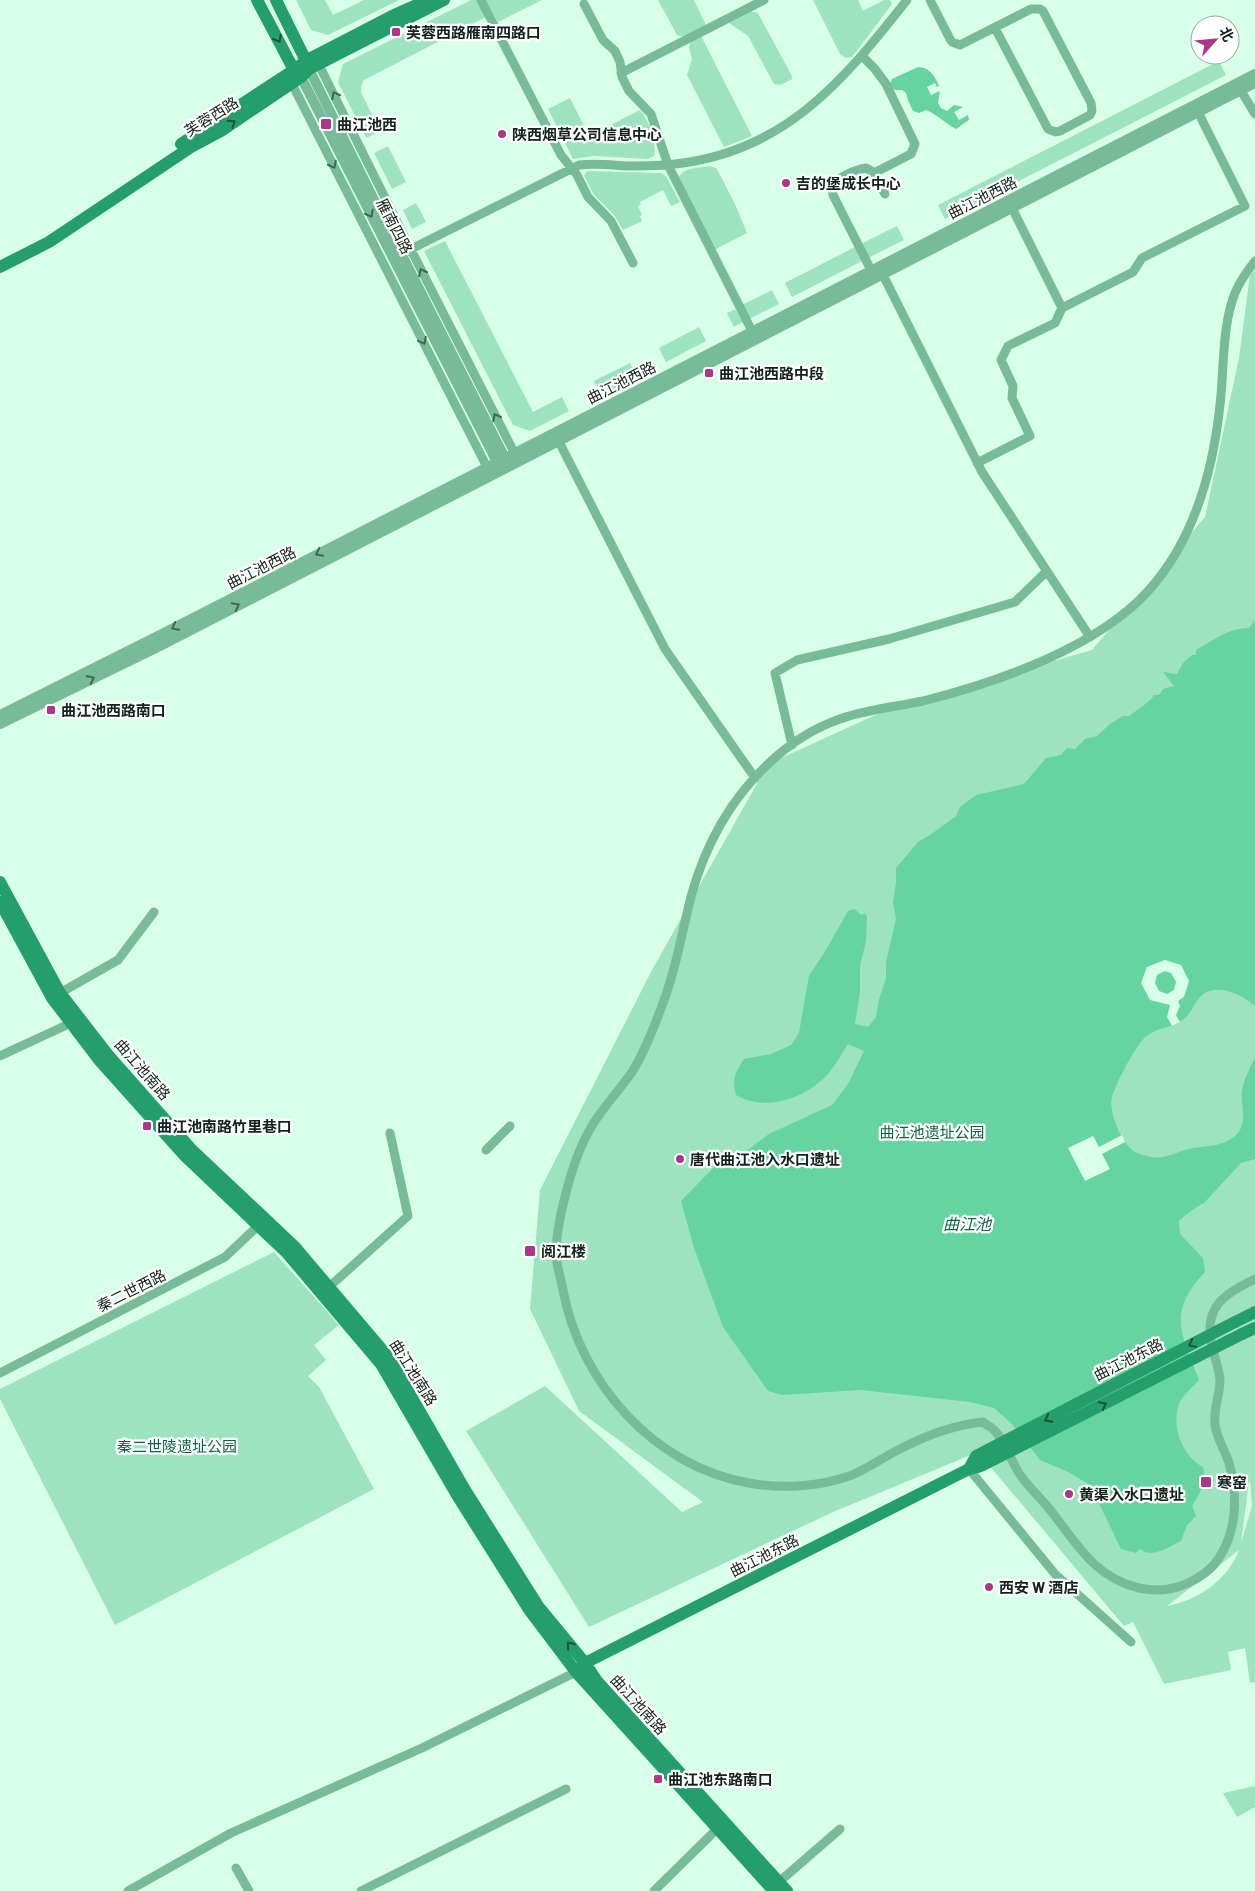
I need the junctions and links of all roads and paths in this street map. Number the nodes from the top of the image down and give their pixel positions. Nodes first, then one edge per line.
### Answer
1 (257, 0) edge
2 (276, 0) edge
3 (428, 0) edge
4 (444, 0) edge
5 (481, 0) edge
6 (764, 0) edge
7 (907, 0) edge
8 (930, 0) edge
9 (584, 4) dead end
10 (995, 28) junction
11 (862, 56) junction
12 (303, 69) junction
13 (621, 73) junction
14 (1255, 74) edge
15 (1255, 83) edge
16 (1238, 87) junction
17 (1198, 112) junction
18 (1255, 114) edge
19 (668, 165) junction
20 (571, 168) junction
21 (874, 173) junction
22 (885, 194) dead end
23 (1012, 208) junction
24 (406, 252) junction
25 (0, 259) edge
26 (1255, 261) edge
27 (633, 263) dead end
28 (0, 267) edge
29 (878, 270) junction
30 (1062, 308) junction
31 (752, 332) junction
32 (558, 440) junction
33 (977, 463) junction
34 (503, 464) junction
35 (1047, 571) junction
36 (1090, 637) junction
37 (0, 715) edge
38 (0, 724) edge
39 (792, 745) junction
40 (755, 778) junction
41 (0, 882) edge
42 (0, 902) edge
43 (154, 912) dead end
44 (60, 993) junction
45 (71, 1023) junction
46 (0, 1056) edge
47 (510, 1126) dead end
48 (390, 1133) dead end
49 (486, 1150) dead end
50 (262, 1223) junction
51 (1255, 1279) edge
52 (329, 1287) junction
53 (1255, 1312) edge
54 (1255, 1328) edge
55 (0, 1373) edge
56 (975, 1468) junction
57 (1131, 1642) dead end
58 (580, 1668) junction
59 (566, 1789) dead end
60 (721, 1826) junction
61 (840, 1829) dead end
62 (236, 1868) dead end
63 (780, 1888) edge
64 (128, 1891) edge
65 (249, 1891) edge
66 (361, 1891) edge
67 (654, 1891) edge

1 -> 12 main road, 雁南四路
2 - 12 main road, 雁南四路
3 - 12 main road, 芙蓉西路
4 - 12 main road, 芙蓉西路
5 - 20 street
6 - 13 street
7 - 11 street
8 - 10 street
9 - 13 street
10 - 10 street
11 - 19 street
11 - 21 street
24 -> 12 street, 雁南四路
12 - 25 main road, 芙蓉西路
28 -> 12 main road, 芙蓉西路
12 -> 34 street, 雁南四路
13 - 19 street
14 - 16 street, 曲江池西路
15 - 16 street, 曲江池西路
16 - 17 street, 曲江池西路
16 - 18 street
16 - 29 street, 曲江池西路
17 - 23 street, 曲江池西路
17 - 30 street
19 - 20 street
19 - 31 street
20 - 24 street
20 - 27 street
21 - 22 street
21 - 29 street
23 - 29 street, 曲江池西路
23 - 30 street
34 -> 24 street, 雁南四路
26 - 36 street
29 - 31 street, 曲江池西路
29 - 32 street, 曲江池西路
29 - 33 street
30 - 33 street
31 - 34 street, 曲江池西路
32 - 34 street, 曲江池西路
32 - 40 street
33 - 35 street
34 -> 37 street, 曲江池西路
38 -> 34 street, 曲江池西路
35 - 36 street
35 - 39 street
36 - 39 street
39 - 40 street
40 - 51 street
41 - 44 main road, 曲江池南路
42 - 45 main road, 曲江池南路
43 - 44 street
44 - 50 main road, 曲江池南路
45 - 46 street
45 - 50 main road, 曲江池南路
47 - 49 street
48 - 52 street
50 - 52 main road, 曲江池南路
50 - 55 street, 秦二世西路
50 - 58 main road, 曲江池南路
58 -> 52 main road, 曲江池南路
53 -> 56 main road, 曲江池东路, bridge
56 -> 54 main road, 曲江池东路, bridge
56 - 57 street
56 - 58 main road, 曲江池东路
58 - 60 main road, 曲江池南路
58 - 64 street
59 - 66 street
60 - 63 main road, 曲江池南路
60 - 67 street
61 - 63 street
62 - 65 street

